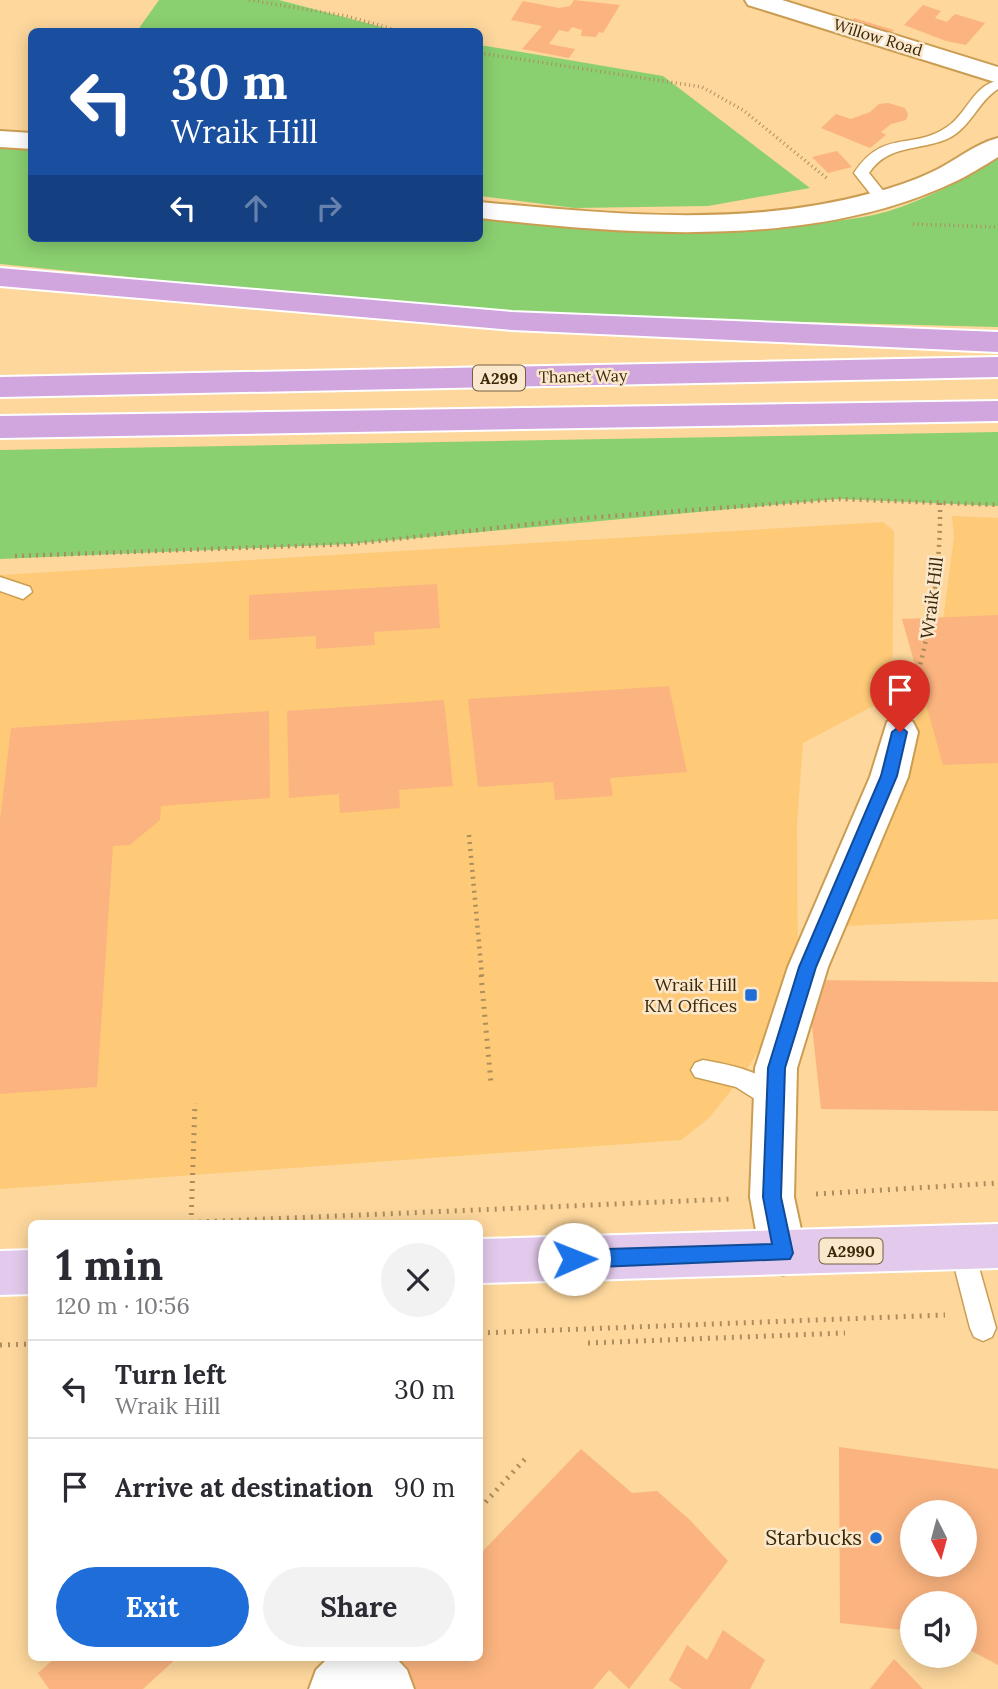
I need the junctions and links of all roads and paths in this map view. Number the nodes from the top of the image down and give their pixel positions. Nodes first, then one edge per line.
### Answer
1 (249, 0) edge
2 (757, 0) edge
3 (389, 28) edge
4 (483, 53) edge
5 (998, 75) edge
6 (998, 85) edge
7 (0, 139) edge
8 (28, 141) edge
9 (998, 146) edge
10 (871, 201) junction
11 (483, 210) edge
12 (0, 277) edge
13 (998, 342) edge
14 (998, 367) edge
15 (0, 387) edge
16 (998, 411) edge
17 (0, 427) edge
18 (940, 503) junction
19 (998, 505) edge
20 (13, 556) dead end
21 (0, 584) edge
22 (23, 592) dead end
23 (900, 732) joint
24 (469, 835) dead end
25 (703, 1070) dead end
26 (491, 1083) dead end
27 (774, 1100) junction
28 (195, 1103) dead end
29 (998, 1183) edge
30 (772, 1197) junction
31 (191, 1220) edge
32 (258, 1220) edge
33 (980, 1246) edge
34 (783, 1253) junction
35 (483, 1261) edge
36 (28, 1272) edge
37 (0, 1273) edge
38 (981, 1321) joint
39 (483, 1333) edge
40 (845, 1333) dead end
41 (588, 1343) dead end
42 (28, 1344) edge
43 (0, 1345) edge
44 (525, 1459) dead end
45 (483, 1504) edge

1 - 3 path
2 - 5 street, Willow Road
4 - 10 path
6 - 10 lane
7 - 8 street
9 - 10 street
10 - 11 street
12 - 13 highway
14 - 15 highway, Thanet Way / A299
16 - 17 highway
18 - 19 path
18 - 20 path
18 - 23 path, Wraik Hill
21 - 22 lane
23 - 27 street
24 - 26 path
25 - 27 lane
27 - 30 street
28 - 31 path
29 - 30 path
30 - 32 path
30 - 34 street
33 - 34 main road, A2990
33 - 38 lane
34 - 35 main road, A2990
36 - 37 main road
38 - 39 path
40 - 41 path
42 - 43 path
44 - 45 path

